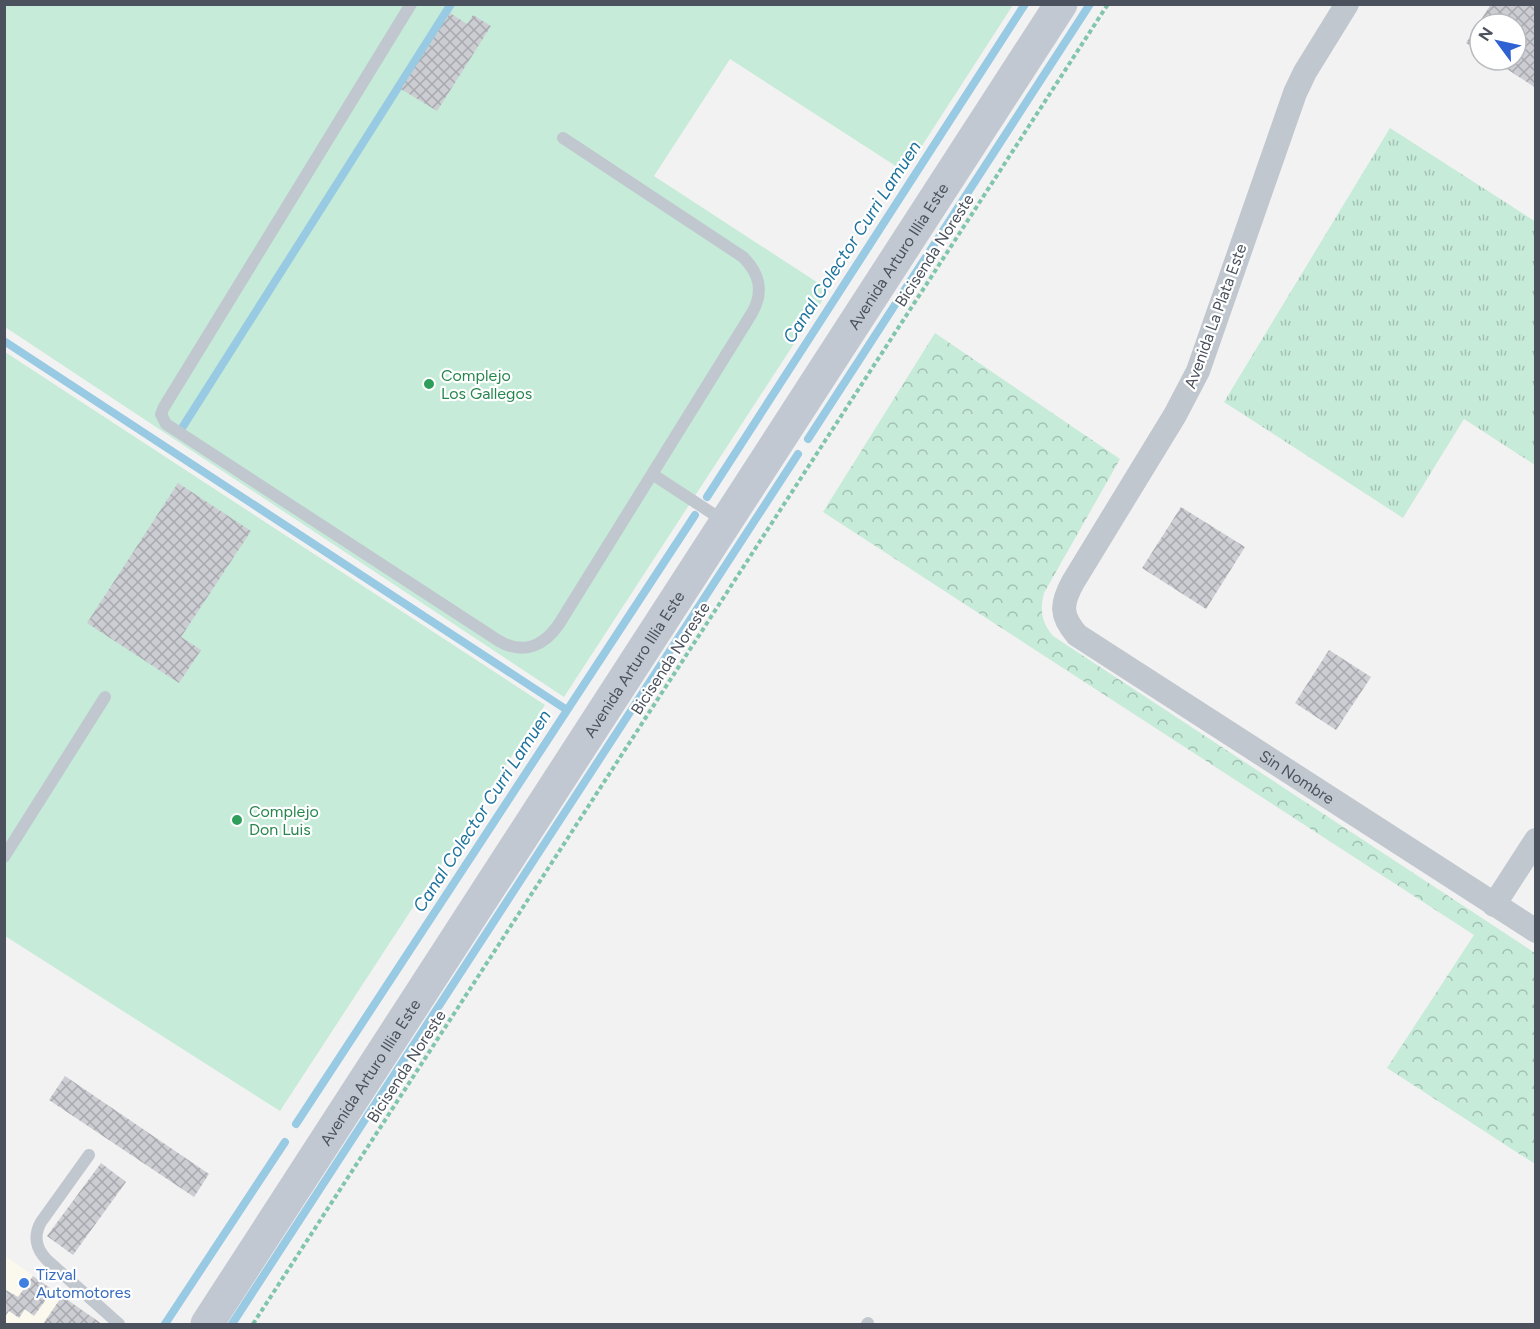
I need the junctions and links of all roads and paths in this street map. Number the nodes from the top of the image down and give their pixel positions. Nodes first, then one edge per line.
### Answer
1 (411, 4) edge
2 (1061, 4) edge
3 (1108, 4) edge
4 (1347, 4) edge
5 (563, 138) dead end
6 (652, 474) junction
7 (726, 522) junction
8 (1065, 617) joint
9 (105, 697) dead end
10 (1536, 840) edge
11 (4, 857) edge
12 (1494, 905) junction
13 (1536, 932) edge
14 (89, 1155) dead end
15 (119, 1324) edge
16 (207, 1324) edge
17 (253, 1324) edge

1 - 6 lane
2 - 7 main road, Avenida Arturo Illia Este
3 - 17 path, Bicisenda Noreste
4 - 8 street, Avenida La Plata Este
5 - 6 lane
6 - 7 lane
7 - 16 main road, Avenida Arturo Illia Este
8 - 12 street, Sin Nombre
9 - 11 lane
10 - 12 street
12 - 13 street, Sin Nombre
14 - 15 lane

